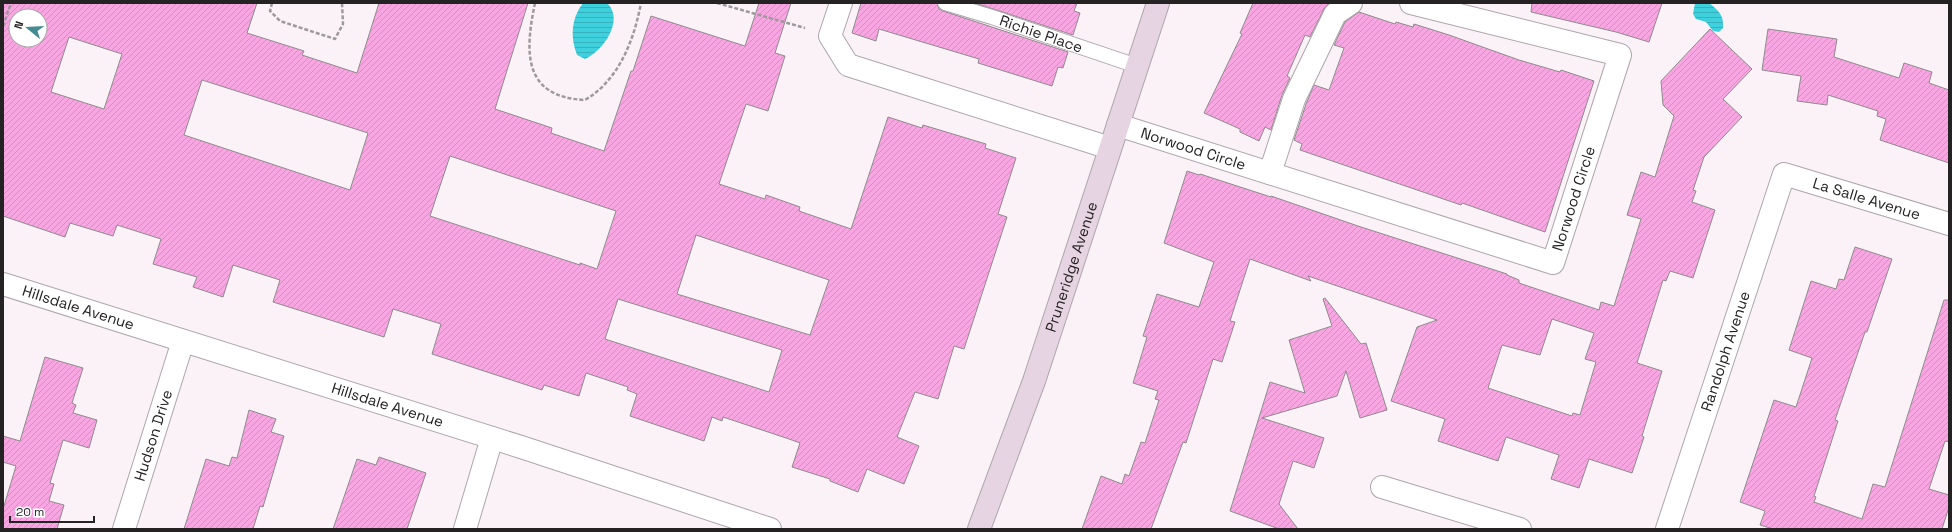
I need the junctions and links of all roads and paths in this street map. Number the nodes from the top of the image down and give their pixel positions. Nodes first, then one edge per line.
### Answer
1 (11, 3) edge
2 (272, 3) edge
3 (342, 3) edge
4 (535, 3) edge
5 (641, 3) edge
6 (717, 3) edge
7 (841, 3) edge
8 (945, 3) edge
9 (1158, 3) edge
10 (1351, 3) edge
11 (1411, 3) edge
12 (3, 26) edge
13 (830, 36) junction
14 (1138, 66) junction
15 (1118, 125) junction
16 (1110, 148) junction
17 (1270, 173) junction
18 (1784, 174) joint
19 (1949, 224) edge
20 (3, 284) edge
21 (183, 341) junction
22 (492, 438) junction
23 (1382, 487) dead end
24 (124, 529) edge
25 (464, 529) edge
26 (770, 529) edge
27 (979, 529) edge
28 (1520, 529) edge
29 (1667, 529) edge

1 - 12 path
2 - 3 path
4 - 5 path
6 - 13 path
7 - 13 street
8 - 14 lane, Richie Place
9 - 14 main road, Pruneridge Avenue
10 - 17 street
11 - 17 street, Norwood Circle
13 - 16 street
14 - 15 main road, Pruneridge Avenue
15 - 16 main road, Pruneridge Avenue
15 - 17 street, Norwood Circle
16 - 27 main road, Pruneridge Avenue
18 - 19 street, La Salle Avenue
18 - 29 street, Randolph Avenue
20 - 21 street, Hillsdale Avenue
21 - 22 street, Hillsdale Avenue
21 - 24 street, Hudson Drive
22 - 25 street
22 - 26 street, Hillsdale Avenue
23 - 28 street

